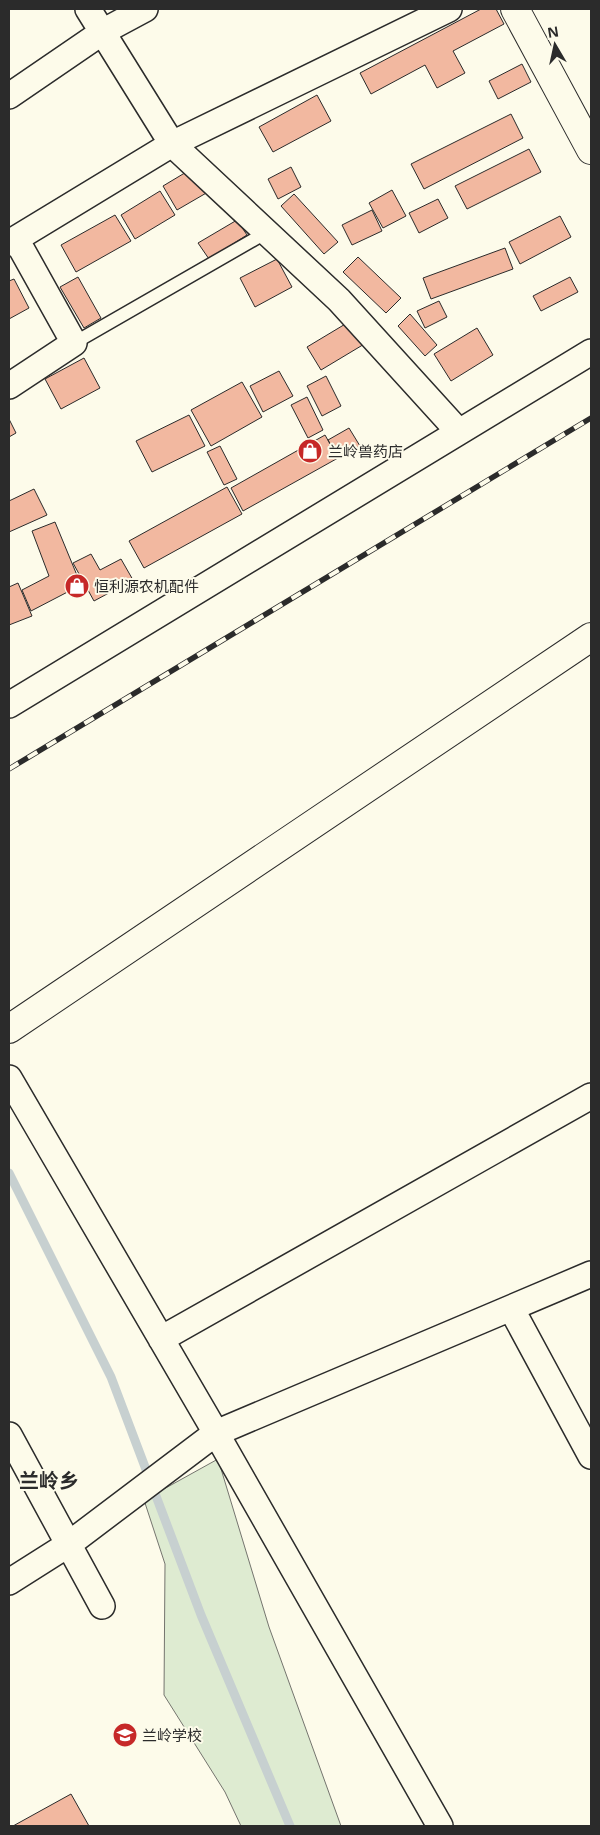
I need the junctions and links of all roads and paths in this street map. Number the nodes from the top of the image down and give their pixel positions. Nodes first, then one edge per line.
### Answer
1 (88, 9) edge
2 (145, 9) edge
3 (449, 9) edge
4 (515, 9) edge
5 (104, 31) junction
6 (9, 96) edge
7 (172, 144) junction
8 (591, 150) edge
9 (267, 232) junction
10 (12, 241) edge
11 (74, 343) junction
12 (591, 352) edge
13 (9, 386) edge
14 (459, 432) junction
15 (591, 637) edge
16 (9, 705) edge
17 (9, 1029) edge
18 (9, 1078) edge
19 (591, 1096) edge
20 (591, 1274) edge
21 (511, 1308) junction
22 (161, 1339) junction
23 (216, 1433) junction
24 (9, 1435) edge
25 (591, 1456) edge
26 (68, 1544) junction
27 (9, 1582) edge
28 (102, 1606) dead end
29 (440, 1826) edge

1 - 5 street
2 - 5 street
3 - 7 street
4 - 8 street
5 - 6 street
5 - 7 street
7 - 9 street
7 - 10 street
9 - 11 lane
9 - 14 street
10 - 11 street
11 - 13 street
12 - 14 street
14 - 16 street
15 - 17 street
18 - 22 street
19 - 22 street
20 - 21 street
21 - 23 street
21 - 25 street
22 - 23 street
23 - 26 street
23 - 29 street
24 - 26 street
26 - 27 street
26 - 28 street

